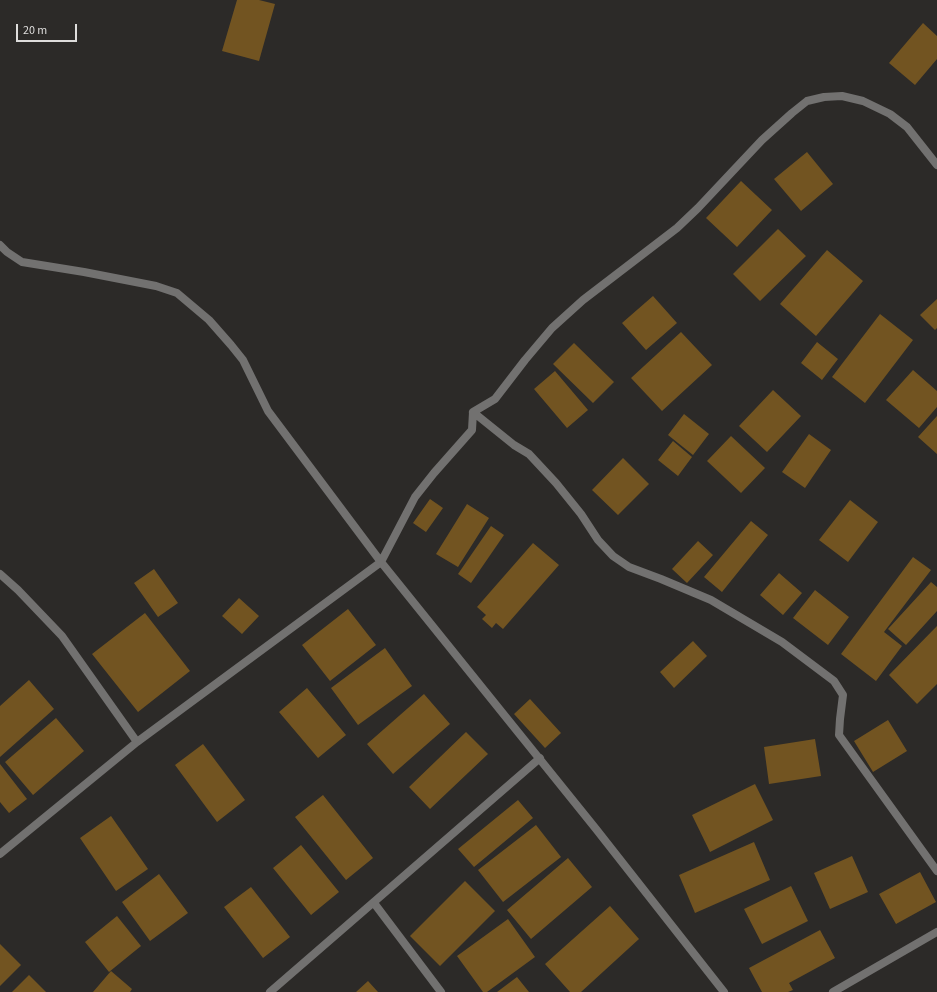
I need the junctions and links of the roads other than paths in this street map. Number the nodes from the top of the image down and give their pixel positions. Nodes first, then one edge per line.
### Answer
1 (937, 165) edge
2 (0, 245) edge
3 (473, 412) junction
4 (381, 562) junction
5 (0, 574) edge
6 (137, 742) junction
7 (540, 758) junction
8 (0, 854) edge
9 (937, 871) edge
10 (374, 902) junction
11 (937, 932) edge
12 (270, 992) edge
13 (441, 992) edge
14 (724, 992) edge
15 (833, 992) edge

1 - 3 street
2 - 4 street
3 - 4 street
3 - 9 street
4 - 6 street
4 - 7 street
5 - 6 street
6 - 8 street
7 - 10 street
7 - 14 street
10 - 12 street
10 - 13 street
11 - 15 street

